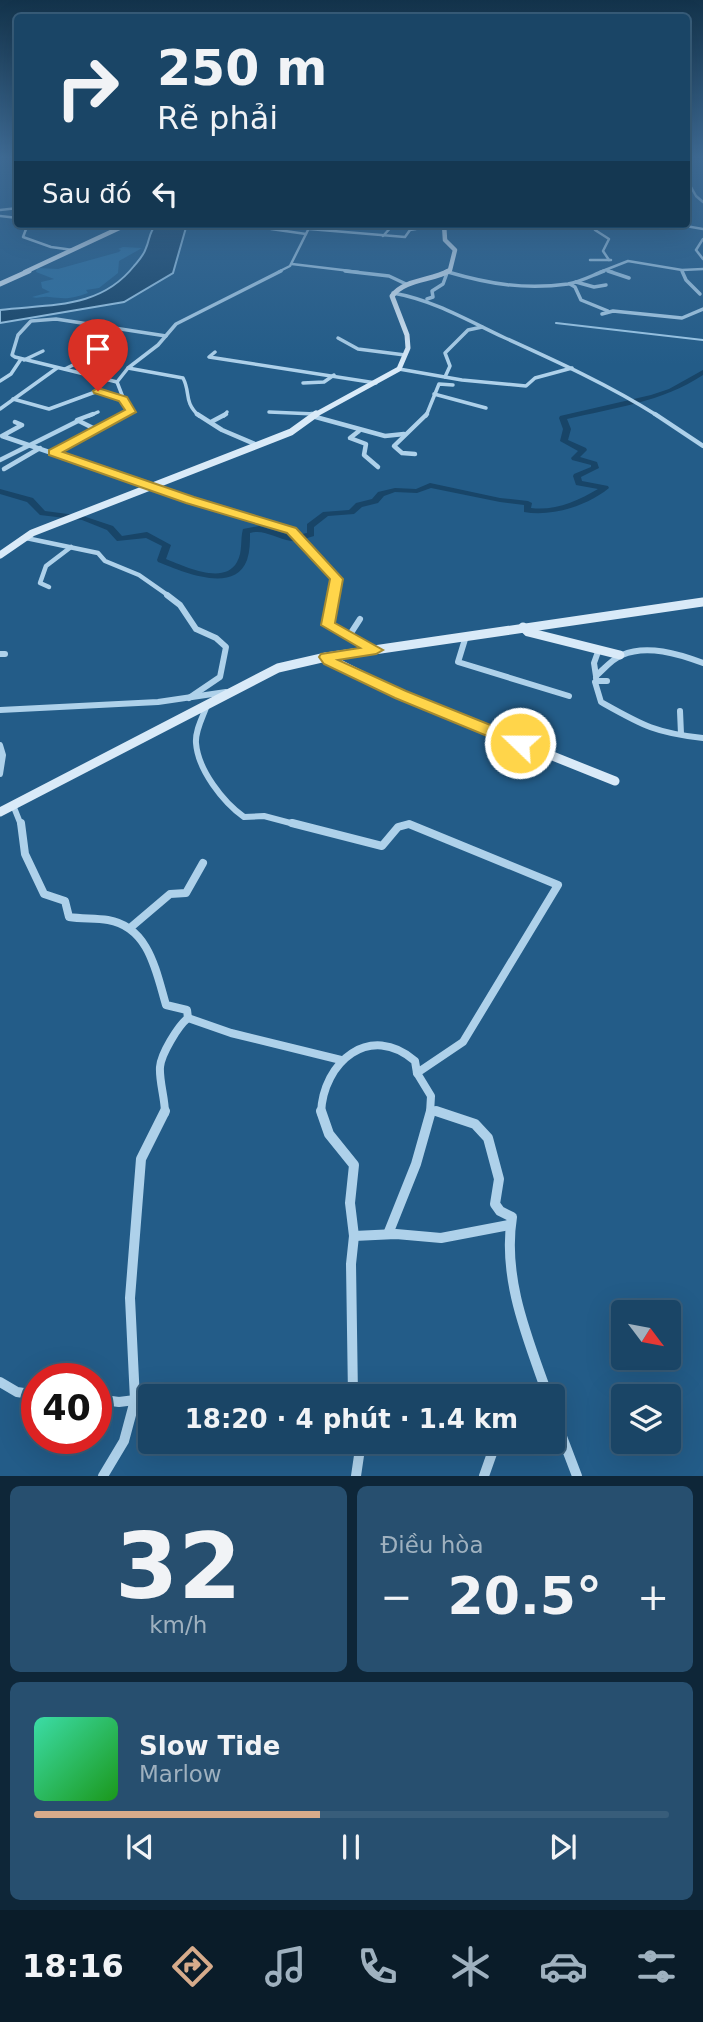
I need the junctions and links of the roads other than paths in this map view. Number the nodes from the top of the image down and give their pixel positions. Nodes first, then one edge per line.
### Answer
1 (26, 228) edge
2 (120, 228) edge
3 (309, 228) edge
4 (325, 228) edge
5 (390, 228) edge
6 (444, 228) edge
7 (594, 228) edge
8 (271, 229) dead end
9 (416, 229) dead end
10 (306, 234) junction
11 (383, 236) junction
12 (406, 237) junction
13 (703, 239) edge
14 (410, 243) dead end
15 (73, 250) junction
16 (701, 253) edge
17 (703, 259) edge
18 (590, 260) dead end
19 (609, 260) junction
20 (623, 262) junction
21 (292, 264) junction
22 (703, 269) edge
23 (606, 270) junction
24 (682, 270) junction
25 (448, 272) junction
26 (629, 278) dead end
27 (541, 281) dead end
28 (576, 282) junction
29 (0, 284) edge
30 (406, 284) junction
31 (569, 284) junction
32 (606, 285) dead end
33 (552, 292) dead end
34 (393, 293) junction
35 (699, 294) dead end
36 (426, 300) junction
37 (703, 309) edge
38 (608, 311) junction
39 (602, 314) dead end
40 (99, 325) junction
41 (482, 327) junction
42 (166, 337) junction
43 (338, 338) dead end
44 (80, 339) dead end
45 (43, 351) dead end
46 (215, 352) dead end
47 (405, 355) junction
48 (87, 358) dead end
49 (23, 359) junction
50 (57, 368) junction
51 (128, 368) junction
52 (572, 368) junction
53 (65, 369) junction
54 (399, 369) junction
55 (334, 375) junction
56 (446, 377) junction
57 (0, 382) edge
58 (117, 382) junction
59 (303, 383) dead end
60 (376, 383) junction
61 (439, 383) junction
62 (453, 384) dead end
63 (434, 394) junction
64 (13, 399) junction
65 (123, 399) junction
66 (486, 408) dead end
67 (0, 409) edge
68 (80, 412) dead end
69 (98, 412) dead end
70 (227, 412) dead end
71 (269, 412) dead end
72 (86, 415) junction
73 (314, 415) junction
74 (78, 421) junction
75 (15, 422) dead end
76 (211, 422) junction
77 (95, 429) junction
78 (359, 431) junction
79 (404, 434) junction
80 (3, 437) edge
81 (257, 445) junction
82 (31, 446) junction
83 (703, 446) edge
84 (40, 448) junction
85 (53, 452) junction
86 (415, 454) dead end
87 (0, 460) edge
88 (378, 467) dead end
89 (4, 469) dead end
90 (153, 487) junction
91 (26, 538) junction
92 (71, 547) junction
93 (0, 555) edge
94 (49, 587) dead end
95 (703, 602) edge
96 (360, 619) dead end
97 (523, 627) junction
98 (349, 636) junction
99 (466, 636) junction
100 (599, 649) junction
101 (376, 650) junction
102 (620, 655) junction
103 (326, 657) junction
104 (703, 663) edge
105 (596, 679) junction
106 (607, 681) dead end
107 (228, 692) junction
108 (569, 696) dead end
109 (189, 698) junction
110 (207, 703) junction
111 (0, 710) edge
112 (680, 711) dead end
113 (681, 734) junction
114 (703, 738) edge
115 (0, 745) edge
116 (0, 774) edge
117 (615, 781) dead end
118 (13, 805) junction
119 (0, 812) edge
120 (203, 863) dead end
121 (130, 928) junction
122 (188, 1018) junction
123 (341, 1060) junction
124 (417, 1073) junction
125 (431, 1110) junction
126 (509, 1225) junction
127 (388, 1234) junction
128 (354, 1236) junction
129 (0, 1382) edge
130 (351, 1384) edge
131 (544, 1384) edge
132 (21, 1393) edge
133 (135, 1400) junction
134 (112, 1401) edge
135 (565, 1444) edge
136 (360, 1454) edge
137 (492, 1454) edge
138 (358, 1475) edge
139 (103, 1476) edge
140 (484, 1476) edge
141 (577, 1476) edge

1 - 15 street
2 - 15 street
3 - 10 street
4 - 11 street
5 - 11 street
6 - 25 street
7 - 19 street
8 - 10 street
9 - 12 street
10 - 21 street
11 - 12 street
12 - 14 street
13 - 16 street
15 - 29 street
16 - 17 street
18 - 19 street
19 - 20 street
20 - 23 street
20 - 24 street
21 - 30 street
21 - 42 street
22 - 24 street
23 - 26 street
23 - 28 street
24 - 35 street
25 - 30 street
25 - 31 street
25 - 36 street
27 - 33 street
28 - 31 street
28 - 32 street
30 - 34 street
31 - 38 street
34 - 36 street
34 - 47 street
36 - 41 street
37 - 38 street
38 - 39 street
40 - 42 street
40 - 44 street
40 - 49 street
41 - 52 street
41 - 56 street
42 - 51 street
43 - 47 street
45 - 49 street
46 - 55 street
47 - 54 street
48 - 53 street
49 - 50 street
49 - 57 street
50 - 53 street
50 - 64 street
51 - 58 street
51 - 76 street
52 - 56 street
52 - 83 street
53 - 58 street
54 - 56 street
54 - 60 street
55 - 59 street
55 - 60 street
56 - 61 street
58 - 65 street
60 - 73 street
61 - 62 street
61 - 63 street
63 - 66 street
63 - 79 street
64 - 65 street
64 - 67 street
65 - 77 street
68 - 72 street
69 - 72 street
70 - 76 street
71 - 73 street
72 - 74 street
73 - 78 street
73 - 81 street
74 - 77 street
74 - 82 street
75 - 80 street
76 - 81 street
77 - 85 street
78 - 79 street
78 - 88 street
79 - 86 street
80 - 82 street
81 - 90 street
82 - 84 street
82 - 87 street
84 - 85 street
84 - 89 street
85 - 90 street
90 - 91 street
90 - 98 street
91 - 92 street
91 - 93 street
92 - 94 street
92 - 109 street
95 - 97 street
96 - 98 street
97 - 99 street
97 - 100 street
98 - 101 street
99 - 101 street
99 - 108 street
100 - 102 street
100 - 105 street
101 - 103 street
102 - 104 street
102 - 105 street
103 - 107 street
103 - 117 street
105 - 106 street
105 - 113 street
107 - 109 street
107 - 110 street
109 - 111 street
110 - 118 street
110 - 124 street
112 - 113 street
113 - 114 street
115 - 116 street
118 - 119 street
118 - 121 street
120 - 121 street
121 - 122 street
122 - 123 street
122 - 133 street
123 - 124 street
123 - 128 street
124 - 125 street
125 - 126 street
125 - 127 street
126 - 127 street
126 - 131 street
127 - 128 street
128 - 130 street
129 - 132 street
133 - 134 street
133 - 139 street
135 - 141 street
136 - 138 street
137 - 140 street

